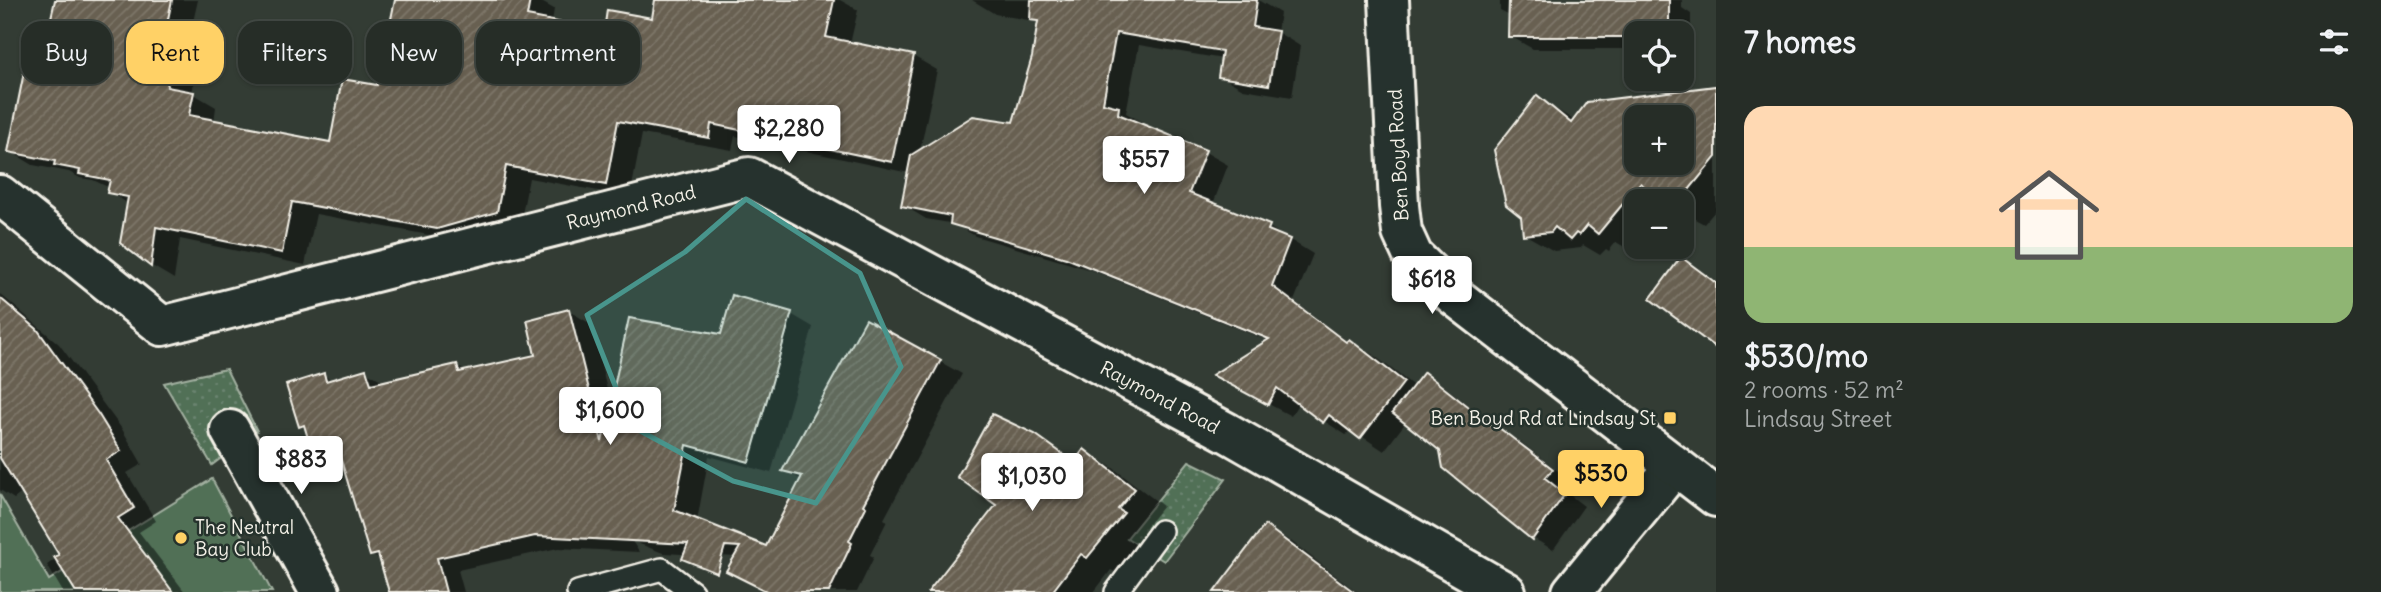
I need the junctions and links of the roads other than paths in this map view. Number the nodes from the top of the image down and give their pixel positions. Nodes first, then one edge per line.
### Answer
1 (1389, 0) edge
2 (0, 195) edge
3 (230, 430) dead end
4 (1675, 466) junction
5 (1716, 497) edge
6 (1161, 531) dead end
7 (320, 592) edge
8 (578, 592) edge
9 (692, 592) edge
10 (1116, 592) edge
11 (1506, 592) edge
12 (1573, 592) edge

1 - 4 street, Ben Boyd Road
2 - 11 street, Raymond Road
3 - 7 street
4 - 5 street, Ben Boyd Road
4 - 12 street
6 - 10 lane
8 - 9 lane

